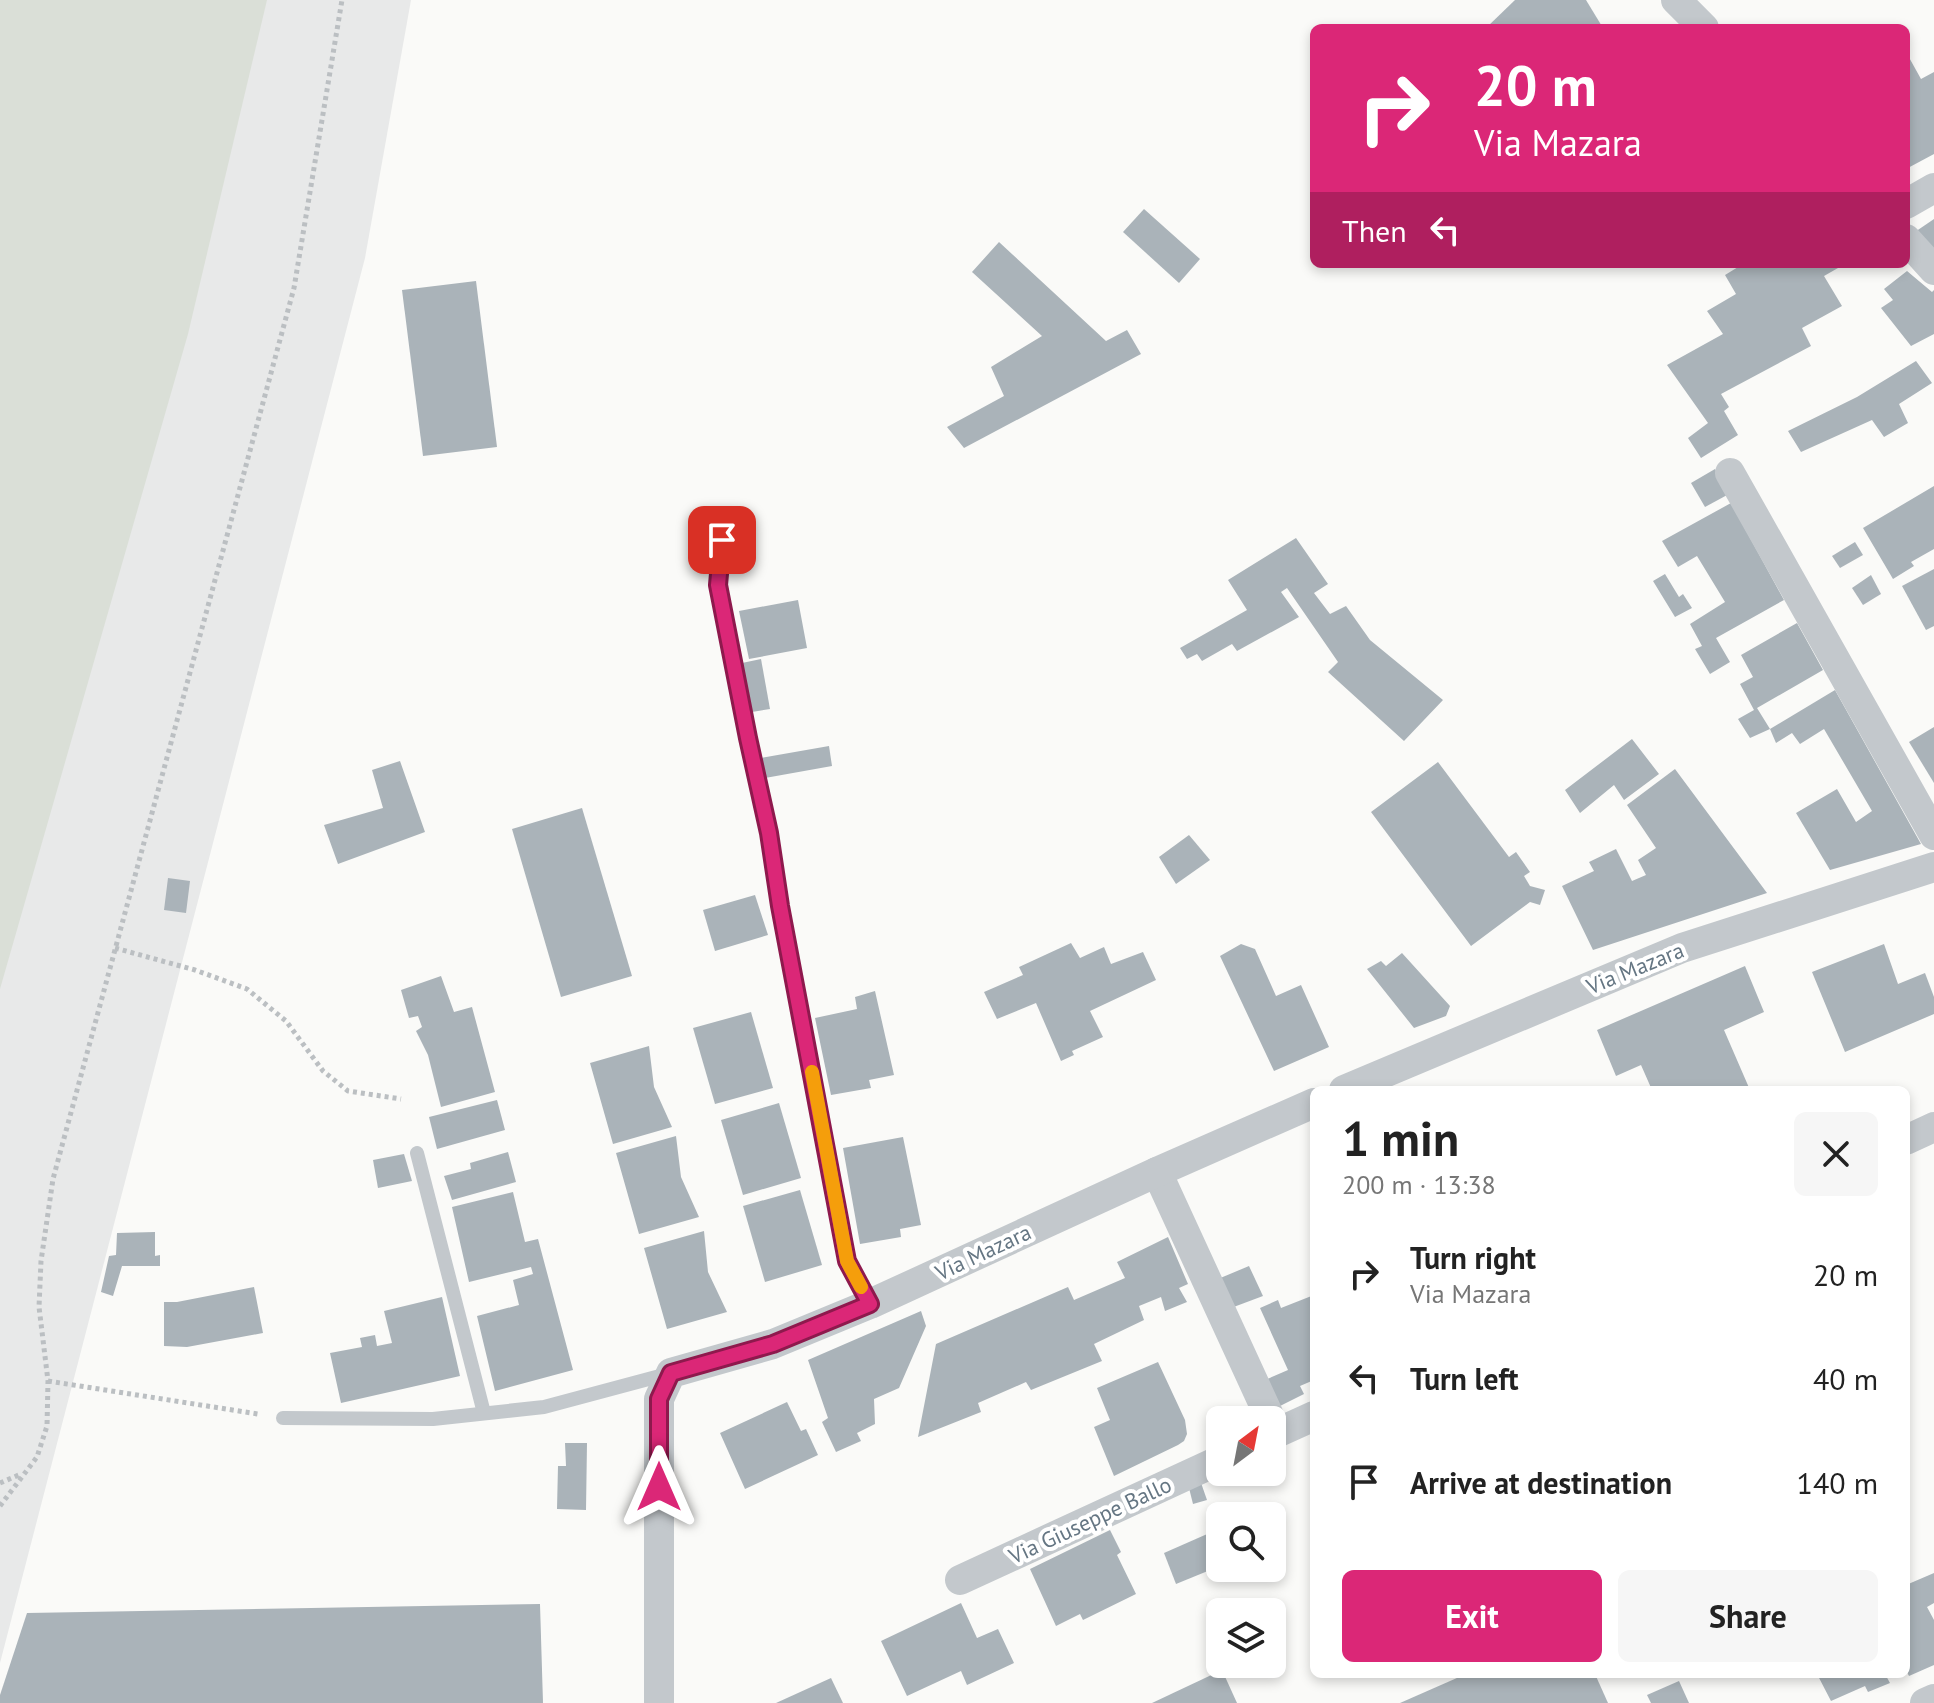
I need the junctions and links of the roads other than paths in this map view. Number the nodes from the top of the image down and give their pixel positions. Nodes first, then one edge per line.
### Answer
1 (1676, 0) edge
2 (1700, 24) edge
3 (1934, 188) edge
4 (1910, 202) edge
5 (1910, 243) edge
6 (1934, 270) edge
7 (1730, 473) dead end
8 (727, 531) dead end
9 (1934, 835) edge
10 (1934, 867) edge
11 (1354, 1086) edge
12 (1310, 1105) edge
13 (1934, 1127) edge
14 (1910, 1138) edge
15 (417, 1153) dead end
16 (1157, 1172) junction
17 (870, 1304) junction
18 (665, 1386) junction
19 (1263, 1406) edge
20 (484, 1413) junction
21 (1310, 1417) edge
22 (283, 1418) road end
23 (1286, 1424) edge
24 (1206, 1466) edge
25 (960, 1580) dead end
26 (1934, 1699) edge
27 (659, 1703) edge
28 (1925, 1703) edge

1 - 2 street
3 - 4 street
5 - 6 street
7 - 9 street
8 - 17 lane
10 - 11 street, Via Mazara
12 - 16 street, Via Mazara
13 - 14 street
15 - 20 lane
16 - 17 street, Via Mazara
16 - 19 street
17 - 18 street, Via Mazara
18 - 20 lane
18 - 27 street
20 - 22 lane
21 - 23 street
24 - 25 street, Via Giuseppe Ballo
26 - 28 street

